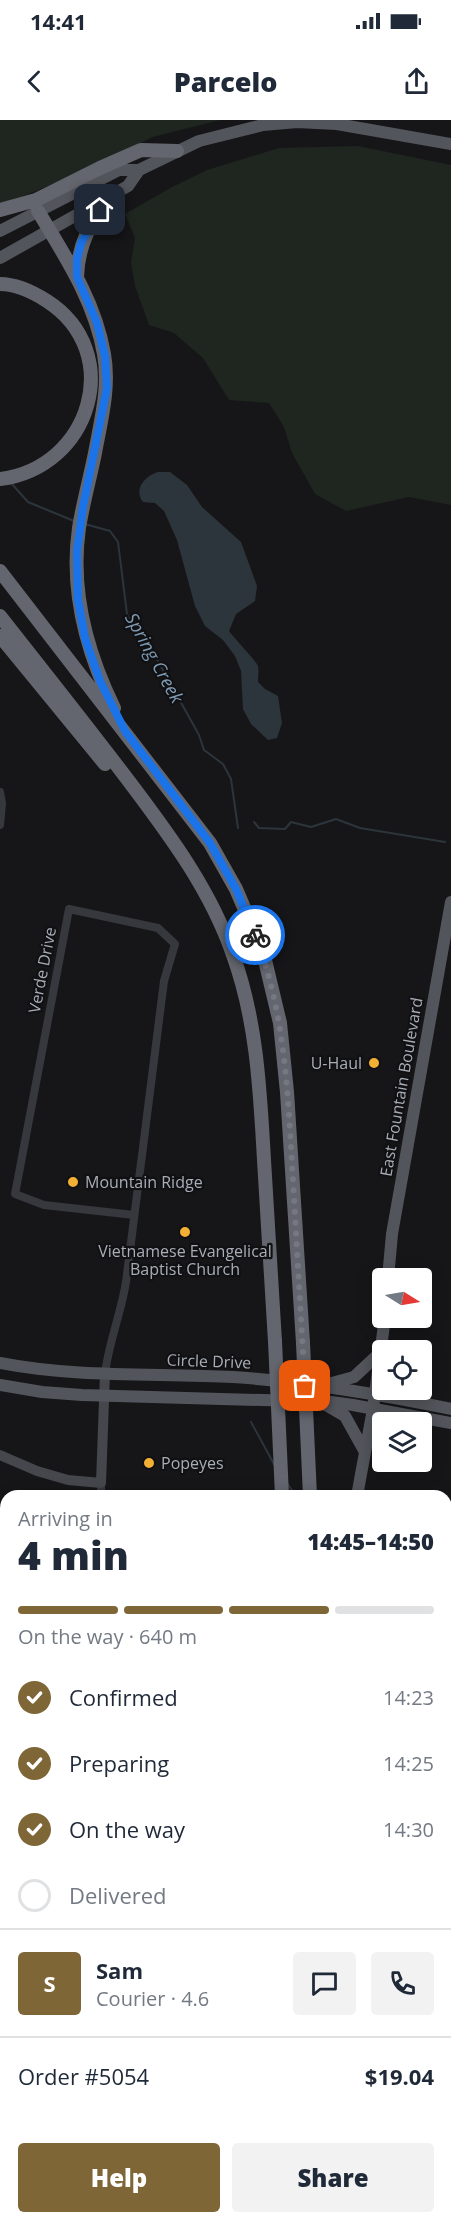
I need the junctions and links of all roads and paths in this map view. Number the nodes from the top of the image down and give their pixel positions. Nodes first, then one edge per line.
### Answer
1 (451, 144) edge
2 (177, 151) junction
3 (138, 170) junction
4 (111, 196) junction
5 (0, 210) edge
6 (38, 211) junction
7 (0, 231) edge
8 (50, 231) junction
9 (0, 258) edge
10 (77, 277) junction
11 (0, 284) edge
12 (0, 479) edge
13 (0, 571) edge
14 (0, 616) edge
15 (0, 636) edge
16 (125, 731) junction
17 (0, 792) edge
18 (0, 825) edge
19 (165, 830) junction
20 (451, 902) edge
21 (450, 919) edge
22 (134, 1215) junction
23 (389, 1268) edge
24 (372, 1360) edge
25 (0, 1363) edge
26 (105, 1374) junction
27 (0, 1385) edge
28 (321, 1386) junction
29 (372, 1394) edge
30 (104, 1395) junction
31 (374, 1400) edge
32 (405, 1400) edge
33 (320, 1401) junction
34 (373, 1409) junction
35 (451, 1409) edge
36 (451, 1424) edge
37 (365, 1452) junction
38 (0, 1455) edge
39 (101, 1483) junction
40 (101, 1490) edge
41 (282, 1490) edge
42 (310, 1490) edge
43 (358, 1490) edge

1 - 2 main road
2 - 3 main road
2 - 5 highway
3 - 4 main road
3 - 6 main road
4 - 8 main road
4 - 10 highway
6 - 7 main road
6 - 8 highway
8 - 9 main road
8 - 10 highway
10 - 16 highway
11 - 12 highway
13 - 16 highway
14 - 19 highway
15 - 19 highway
16 - 42 highway, bridge
17 - 18 street
19 - 41 highway, bridge
20 - 21 main road, East Fountain Boulevard
21 - 23 main road, East Fountain Boulevard
22 - 22 street, Verde Drive
22 - 26 street, Verde Drive
24 - 28 main road
25 - 26 main road, Circle Drive
26 - 28 main road, Circle Drive
26 - 30 street, Verde Drive
27 - 30 main road
28 - 29 main road, Circle Drive
30 - 33 main road
30 - 39 street, Verde Drive
31 - 34 main road
32 - 35 main road, Circle Drive
33 - 34 main road
33 - 37 main road
34 - 36 main road
34 - 37 main road
37 - 43 main road
38 - 39 street
39 - 40 street, Verde Drive

